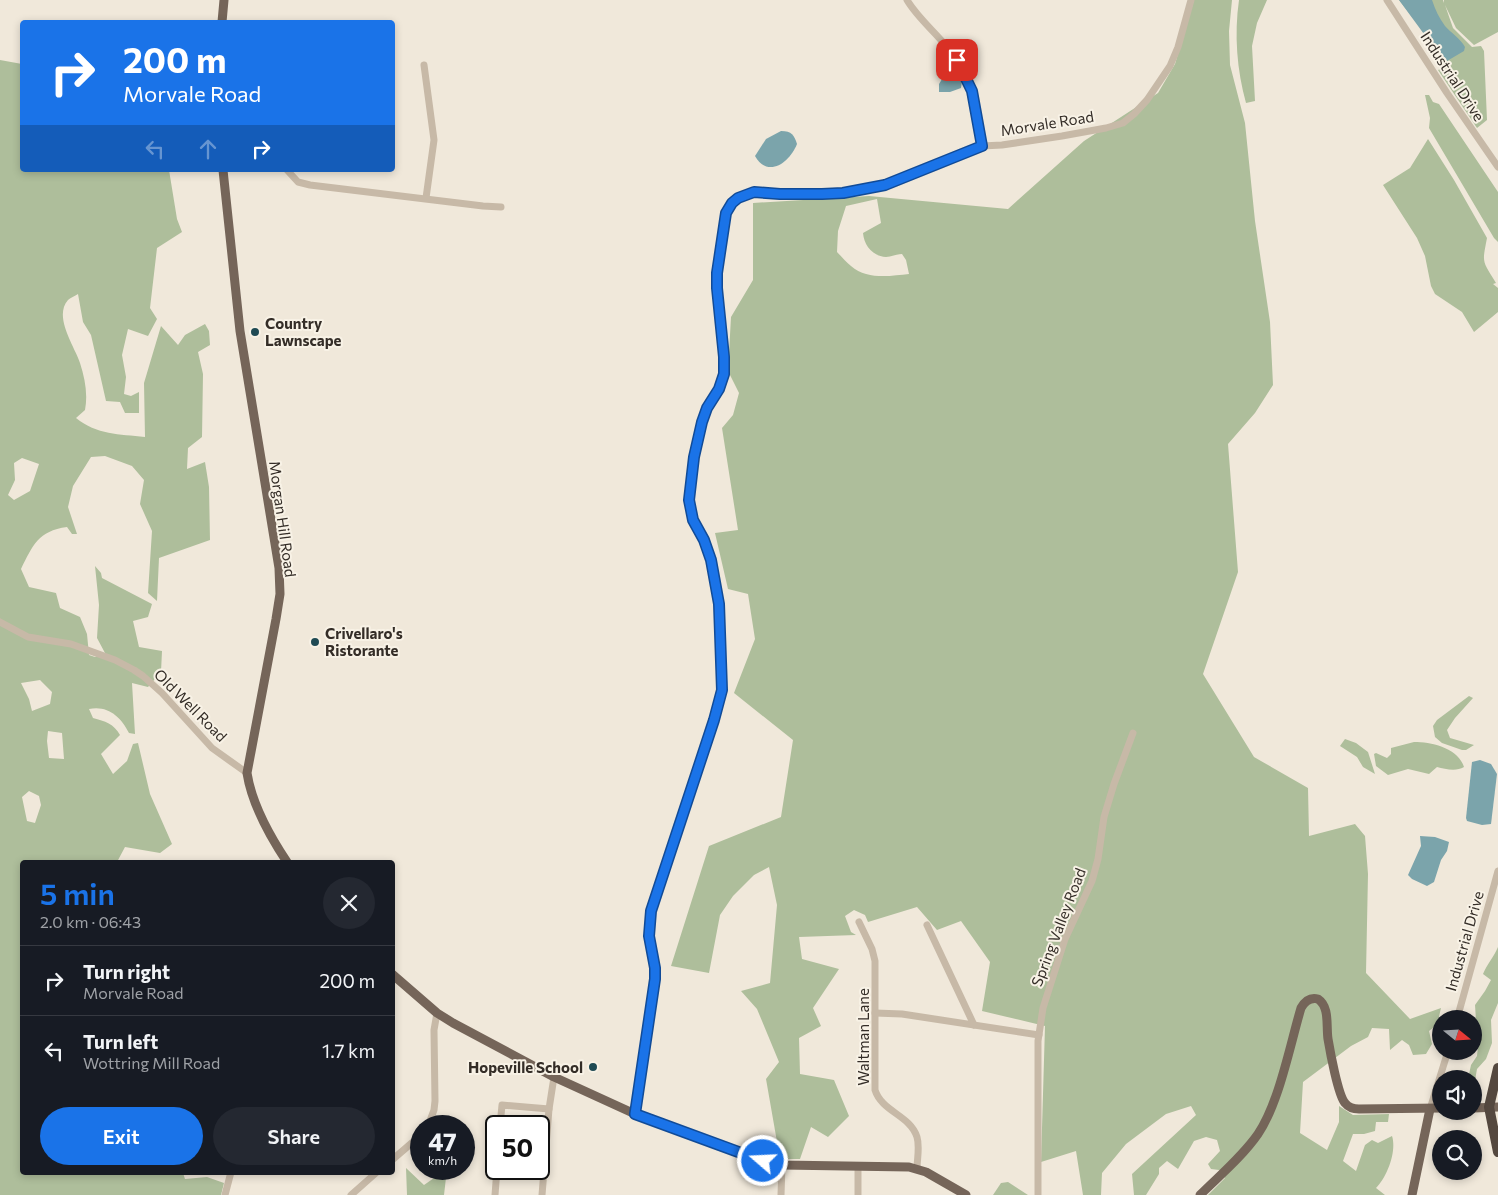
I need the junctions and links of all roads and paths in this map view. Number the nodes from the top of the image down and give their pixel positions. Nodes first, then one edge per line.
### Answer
1 (224, 0) edge
2 (907, 0) edge
3 (1191, 0) edge
4 (1387, 0) edge
5 (222, 20) edge
6 (424, 65) dead end
7 (982, 146) junction
8 (1498, 167) edge
9 (223, 172) edge
10 (289, 172) edge
11 (426, 198) junction
12 (501, 207) dead end
13 (0, 622) edge
14 (1133, 733) dead end
15 (247, 773) junction
16 (286, 860) edge
17 (1498, 872) edge
18 (859, 922) dead end
19 (927, 925) dead end
20 (395, 977) edge
21 (1460, 1010) edge
22 (437, 1013) junction
23 (875, 1013) junction
24 (974, 1025) junction
25 (1039, 1035) junction
26 (1445, 1060) edge
27 (1498, 1068) edge
28 (554, 1077) junction
29 (1493, 1107) edge
30 (1430, 1109) junction
31 (549, 1110) junction
32 (635, 1114) junction
33 (432, 1115) edge
34 (501, 1115) edge
35 (410, 1144) edge
36 (1498, 1152) edge
37 (395, 1157) edge
38 (782, 1165) junction
39 (858, 1166) junction
40 (917, 1169) junction
41 (230, 1175) edge
42 (373, 1175) edge
43 (496, 1180) edge
44 (225, 1195) edge
45 (350, 1195) edge
46 (494, 1195) edge
47 (542, 1195) edge
48 (781, 1195) edge
49 (858, 1195) edge
50 (966, 1195) edge
51 (1038, 1195) edge
52 (1200, 1195) edge
53 (1412, 1195) edge

1 - 5 main road
2 - 7 street
3 - 7 street, Morvale Road
4 - 8 street, Industrial Drive
6 - 11 street
7 - 32 street, Morvale Road
9 - 15 main road, Morgan Hill Road
10 - 11 street
11 - 12 street
13 - 15 street, Old Well Road
14 - 25 street, Spring Valley Road
15 - 16 main road, Morgan Hill Road
17 - 21 street, Industrial Drive
18 - 23 street, Waltman Lane
19 - 24 street
20 - 22 main road
22 - 28 main road
22 - 33 street
23 - 24 street
23 - 40 street, Waltman Lane
24 - 25 street
25 - 51 street, Spring Valley Road
26 - 30 street
27 - 29 highway
28 - 31 street
28 - 32 main road
29 - 36 highway
30 - 52 main road
30 - 53 main road
31 - 34 street
31 - 47 street
32 - 38 main road
35 - 37 street
38 - 39 main road
38 - 48 street
39 - 40 main road
39 - 49 street
40 - 50 main road
41 - 44 street
42 - 45 street
43 - 46 street

